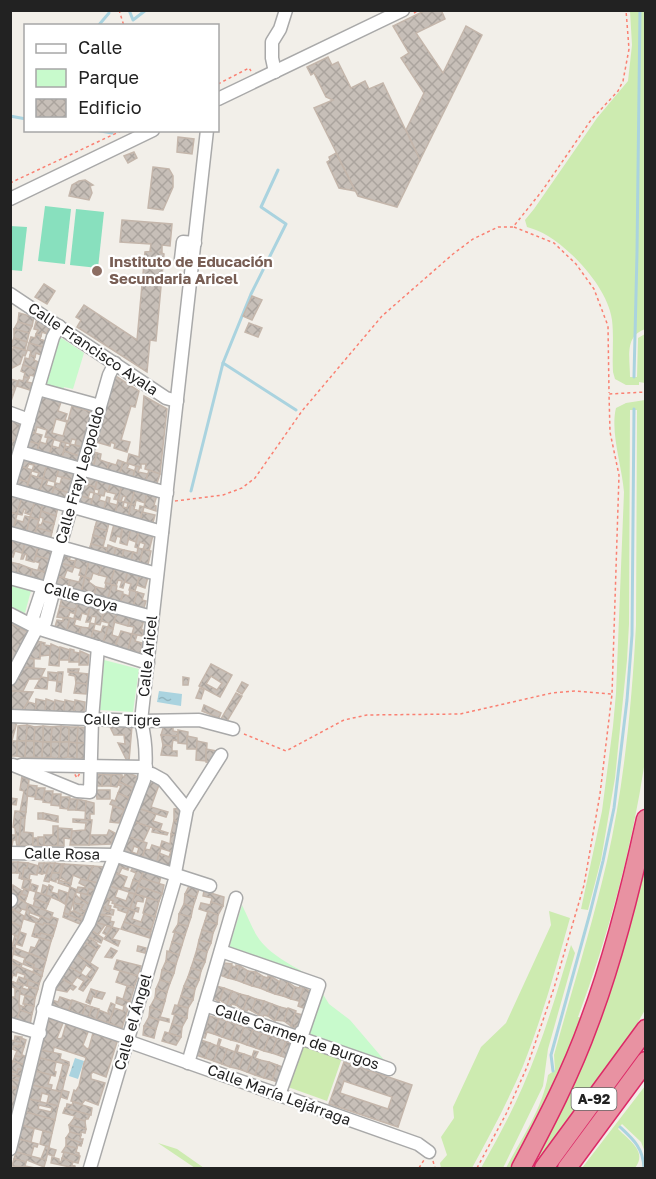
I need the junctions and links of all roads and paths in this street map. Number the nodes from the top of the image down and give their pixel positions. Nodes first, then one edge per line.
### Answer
1 (286, 10) edge
2 (403, 10) edge
3 (626, 10) edge
4 (275, 72) junction
5 (254, 76) dead end
6 (219, 83) edge
7 (219, 100) edge
8 (119, 132) edge
9 (149, 132) edge
10 (205, 133) edge
11 (10, 183) edge
12 (10, 199) edge
13 (513, 227) junction
14 (195, 243) junction
15 (182, 259) dead end
16 (12, 299) edge
17 (59, 326) junction
18 (115, 363) junction
19 (38, 389) junction
20 (645, 392) edge
21 (609, 394) junction
22 (177, 401) junction
23 (100, 406) junction
24 (10, 412) edge
25 (29, 420) junction
26 (16, 459) edge
27 (82, 469) junction
28 (10, 484) edge
29 (10, 489) edge
30 (166, 497) junction
31 (71, 507) junction
32 (162, 532) junction
33 (10, 533) edge
34 (60, 547) junction
35 (157, 574) junction
36 (10, 578) edge
37 (48, 588) junction
38 (10, 614) edge
39 (152, 617) junction
40 (37, 628) junction
41 (98, 647) junction
42 (148, 663) junction
43 (10, 679) edge
44 (612, 694) junction
45 (10, 716) edge
46 (92, 719) junction
47 (141, 721) junction
48 (232, 729) joint
49 (221, 755) dead end
50 (12, 764) edge
51 (90, 767) junction
52 (149, 770) junction
53 (187, 809) junction
54 (645, 819) edge
55 (10, 853) edge
56 (114, 855) junction
57 (175, 874) junction
58 (210, 886) dead end
59 (236, 898) dead end
60 (221, 951) junction
61 (205, 1005) junction
62 (43, 1009) junction
63 (10, 1024) edge
64 (645, 1029) edge
65 (40, 1033) junction
66 (128, 1040) junction
67 (645, 1061) edge
68 (188, 1062) junction
69 (389, 1069) dead end
70 (279, 1095) junction
71 (10, 1149) edge
72 (429, 1152) dead end
73 (90, 1168) edge
74 (477, 1168) edge
75 (521, 1168) edge
76 (544, 1168) edge
77 (567, 1168) edge

1 - 4 street
2 - 4 street
3 - 13 path
4 - 7 street
5 - 6 path
8 - 11 path
9 - 12 street
10 - 14 street, Calle Aricel
13 - 21 path
13 - 30 path
14 - 15 street
14 - 22 street, Calle Aricel
16 - 17 street, Calle Francisco Ayala
17 - 18 street, Calle Francisco Ayala
17 - 19 street
18 - 22 street, Calle Francisco Ayala
18 - 23 street, Calle Fray Leopoldo
19 - 23 street
19 - 25 street
20 - 21 path
21 - 44 path
22 - 30 street, Calle Aricel
23 - 27 street, Calle Fray Leopoldo
24 - 25 street
25 - 26 street
26 - 27 street
26 - 28 street
27 - 30 street
27 - 31 street, Calle Fray Leopoldo
29 - 31 street
30 - 32 street, Calle Aricel
31 - 32 street
31 - 34 street, Calle Fray Leopoldo
32 - 35 street, Calle Aricel
33 - 34 street
34 - 35 street
34 - 37 street, Calle Fray Leopoldo
35 - 39 street, Calle Aricel
36 - 37 street, Calle Goya
37 - 39 street, Calle Goya
37 - 40 street, Calle Fray Leopoldo
38 - 40 street
39 - 42 street, Calle Aricel
40 - 41 street
40 - 43 street
41 - 42 street
41 - 46 street
42 - 47 street, Calle Aricel
44 - 48 path
44 - 74 path
45 - 46 street, Calle Tigre
46 - 47 street, Calle Tigre
46 - 51 street
47 - 48 street, Calle Tigre
47 - 52 street, Calle Aricel
49 - 53 street
50 - 51 street
50 - 51 street
51 - 52 street
52 - 53 street
52 - 56 street, Calle Aricel
53 - 57 street, Calle el Ángel
54 - 75 highway
55 - 56 street, Calle Rosa
56 - 57 street, Calle Rosa
56 - 62 street, Calle Aricel
57 - 58 street, Calle Rosa
57 - 66 street, Calle el Ángel
59 - 60 street
60 - 61 street
60 - 70 street
61 - 68 street
61 - 69 street, Calle Carmen de Burgos
62 - 65 street, Calle Aricel
62 - 66 street, Calle María Lejárraga
63 - 65 street
64 - 76 highway, A-92
65 - 71 street, Calle Aricel
66 - 68 street, Calle María Lejárraga
66 - 73 street, Calle el Ángel
67 - 77 highway, A-92
68 - 70 street, Calle María Lejárraga
70 - 72 street, Calle María Lejárraga

